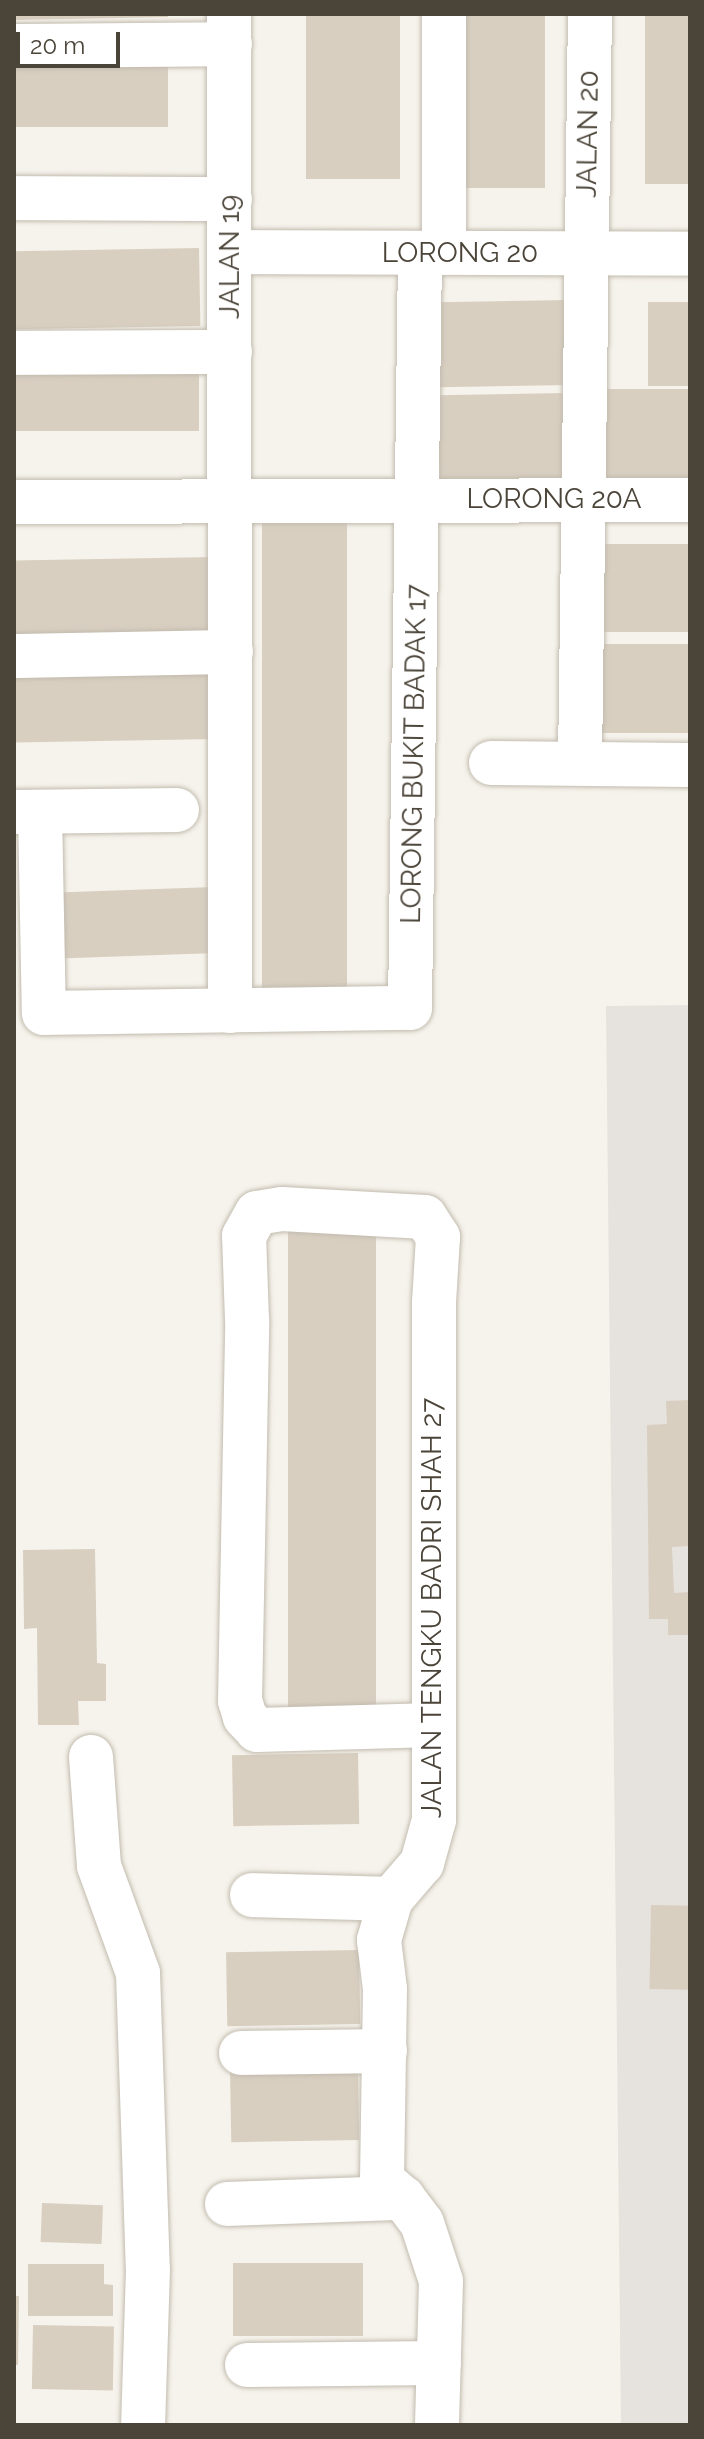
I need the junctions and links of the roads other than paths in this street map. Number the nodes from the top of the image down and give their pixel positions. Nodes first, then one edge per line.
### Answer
1 (444, 14) edge
2 (590, 14) edge
3 (230, 29) edge
4 (14, 46) edge
5 (14, 198) edge
6 (230, 199) junction
7 (230, 252) junction
8 (432, 253) junction
9 (587, 253) junction
10 (690, 254) edge
11 (230, 352) junction
12 (14, 353) edge
13 (231, 499) junction
14 (418, 499) junction
15 (583, 499) junction
16 (690, 500) edge
17 (14, 502) edge
18 (231, 652) junction
19 (14, 656) edge
20 (491, 763) dead end
21 (580, 763) junction
22 (690, 765) edge
23 (177, 810) dead end
24 (27, 812) edge
25 (230, 1011) junction
26 (434, 1725) junction
27 (91, 1757) dead end
28 (252, 1895) dead end
29 (391, 1899) junction
30 (385, 2051) junction
31 (241, 2053) dead end
32 (403, 2198) junction
33 (227, 2204) dead end
34 (439, 2363) junction
35 (247, 2365) dead end
36 (143, 2425) edge
37 (437, 2425) edge

1 - 8 street, LORONG BUKIT BADAK 17
2 - 9 street, JALAN 20
3 - 4 street
3 - 6 street, JALAN 19
5 - 6 street
6 - 7 street, JALAN 19
7 - 8 street, LORONG 20
7 - 11 street, JALAN 19
8 - 9 street, LORONG 20
8 - 14 street, LORONG BUKIT BADAK 17
9 - 10 street, LORONG 20
9 - 15 street, JALAN 20
11 - 12 street
11 - 13 street, JALAN 19
13 - 14 street, LORONG 20A
13 - 17 street, LORONG 20A
13 - 18 street, JALAN 19
14 - 15 street, LORONG 20A
14 - 25 street, LORONG BUKIT BADAK 17
15 - 16 street, LORONG 20A
15 - 21 street, JALAN 20
18 - 19 street
18 - 25 street, JALAN 19
20 - 21 street
21 - 22 street
23 - 24 street
24 - 25 street
26 - 26 street, JALAN TENGKU BADRI SHAH 27
26 - 29 street, JALAN TENGKU BADRI SHAH 27
27 - 36 street
28 - 29 street
29 - 30 street, JALAN TENGKU BADRI SHAH 27
30 - 31 street
30 - 32 street, JALAN TENGKU BADRI SHAH 27
32 - 33 street
32 - 34 street, JALAN TENGKU BADRI SHAH 27
34 - 35 street
34 - 37 street, JALAN TENGKU BADRI SHAH 27

